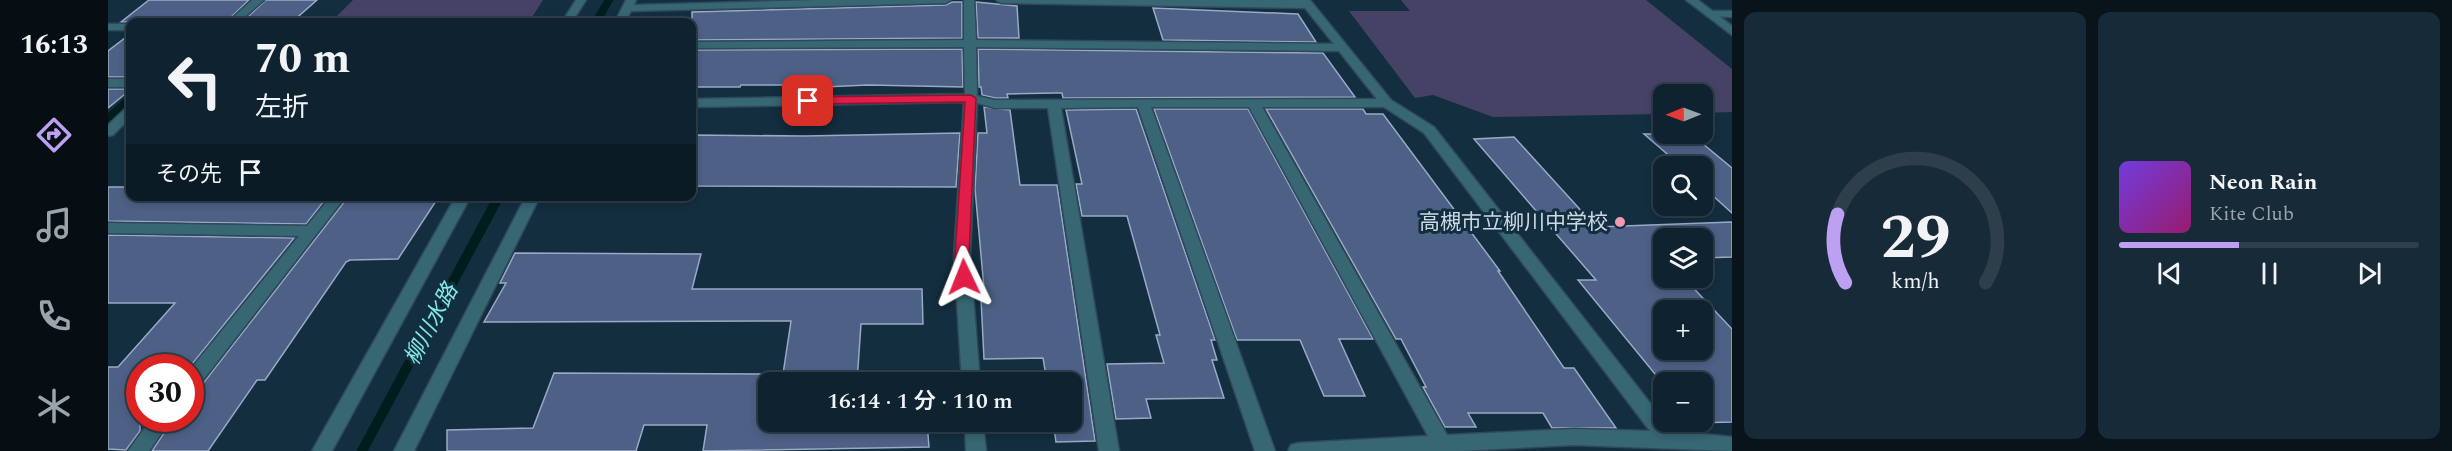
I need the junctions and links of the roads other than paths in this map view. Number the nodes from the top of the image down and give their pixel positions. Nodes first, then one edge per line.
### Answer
1 (259, 0) edge
2 (581, 0) edge
3 (946, 0) edge
4 (969, 0) edge
5 (1001, 0) edge
6 (1691, 0) edge
7 (1306, 3) edge
8 (629, 4) edge
9 (1710, 14) junction
10 (1732, 14) edge
11 (238, 18) edge
12 (570, 18) edge
13 (622, 18) edge
14 (108, 27) edge
15 (126, 27) edge
16 (1732, 32) edge
17 (970, 42) junction
18 (696, 45) edge
19 (1342, 48) junction
20 (108, 83) edge
21 (126, 83) edge
22 (971, 98) junction
23 (696, 103) edge
24 (1253, 103) junction
25 (1387, 103) junction
26 (1054, 104) junction
27 (1143, 104) junction
28 (126, 118) edge
29 (108, 132) edge
30 (335, 201) edge
31 (461, 201) edge
32 (530, 201) edge
33 (108, 228) edge
34 (311, 231) junction
35 (204, 366) edge
36 (970, 372) edge
37 (152, 432) edge
38 (975, 432) edge
39 (1666, 439) junction
40 (1442, 444) junction
41 (1732, 445) edge
42 (138, 451) edge
43 (322, 451) edge
44 (404, 451) edge
45 (976, 451) edge
46 (1109, 451) edge
47 (1265, 451) edge
48 (1298, 451) edge

1 - 11 street
2 - 12 street
3 - 8 street
4 - 17 street
5 - 7 street
6 - 9 street
7 - 19 street
8 - 13 street
9 - 10 street
9 - 16 street
14 - 15 street
17 - 18 street
17 - 19 street
17 - 22 street
19 - 25 street
20 - 21 street
22 - 23 street
22 - 26 street
22 - 36 street
24 - 25 street
24 - 27 street
24 - 40 street
25 - 39 street
26 - 27 street
26 - 46 street
27 - 47 street
28 - 29 street
30 - 34 street
31 - 43 street
32 - 44 street
33 - 34 street
34 - 35 street
37 - 42 street
38 - 45 street
39 - 40 street
39 - 41 street
40 - 48 street

